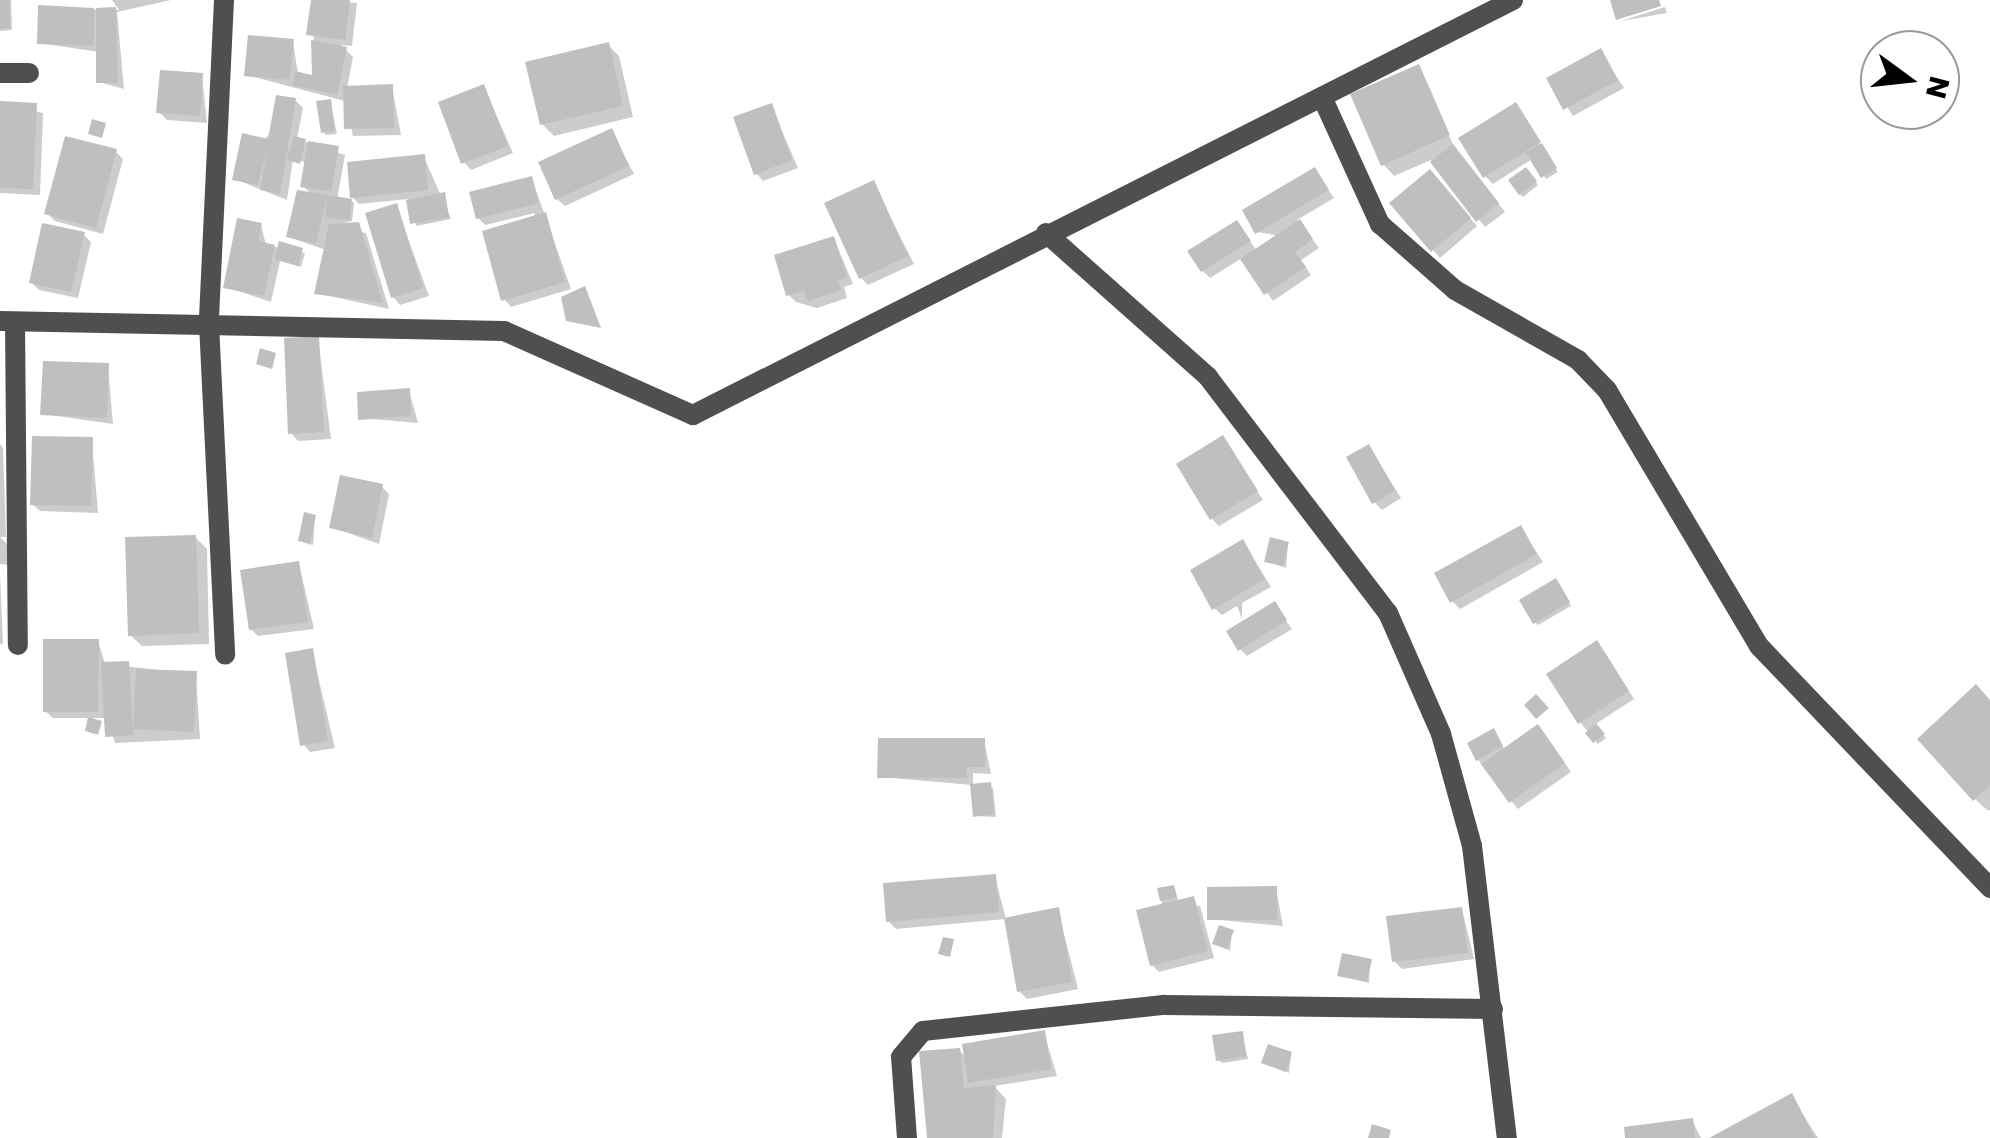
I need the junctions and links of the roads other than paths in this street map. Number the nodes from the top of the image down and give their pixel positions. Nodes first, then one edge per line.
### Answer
1 (224, 0) edge
2 (1514, 0) edge
3 (0, 73) edge
4 (29, 73) dead end
5 (1322, 97) junction
6 (1046, 233) junction
7 (8, 322) edge
8 (208, 324) junction
9 (18, 645) dead end
10 (225, 655) dead end
11 (1987, 880) edge
12 (1494, 1010) junction
13 (907, 1138) edge
14 (1507, 1138) edge

1 - 8 street
2 - 5 street
3 - 4 street
5 - 6 street
5 - 11 street
6 - 8 street
6 - 12 street
7 - 8 street
7 - 9 street
8 - 10 street
12 - 13 street
12 - 14 street

